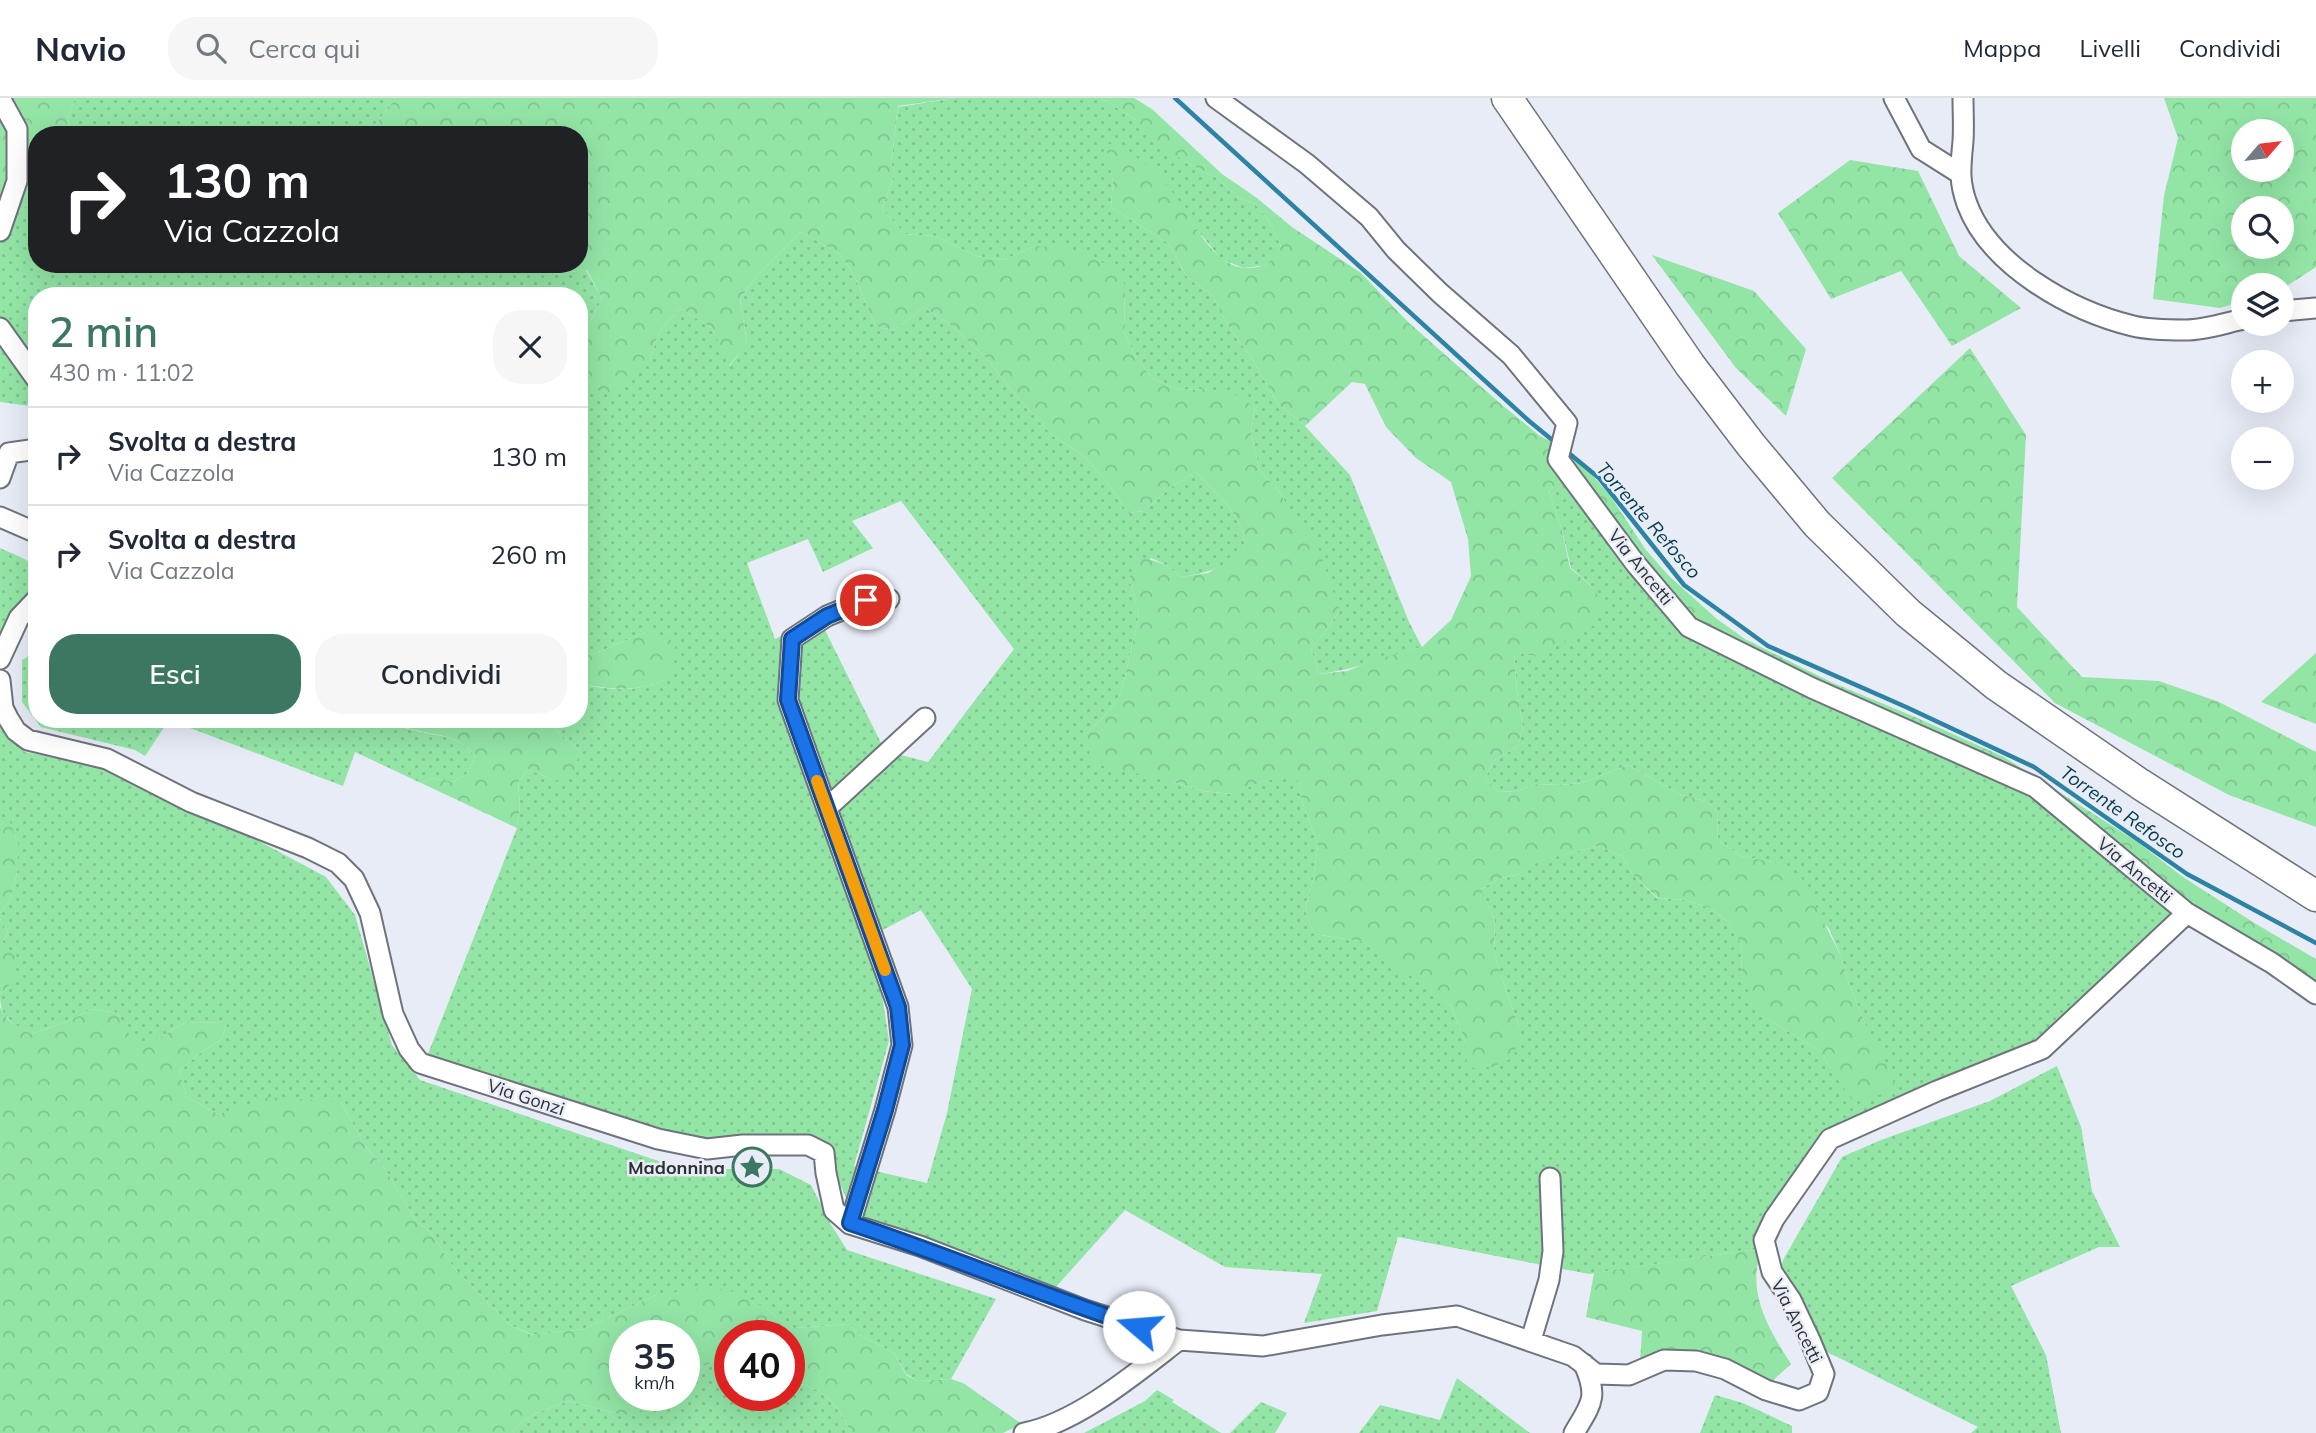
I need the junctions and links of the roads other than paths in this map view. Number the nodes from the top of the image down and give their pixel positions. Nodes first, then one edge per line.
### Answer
1 (0, 98) edge
2 (1216, 98) edge
3 (1507, 98) edge
4 (1894, 98) edge
5 (1963, 98) edge
6 (1959, 173) junction
7 (0, 231) edge
8 (2316, 308) edge
9 (2294, 310) edge
10 (2231, 322) edge
11 (0, 328) edge
12 (28, 367) edge
13 (28, 450) edge
14 (0, 478) edge
15 (0, 517) edge
16 (28, 529) edge
17 (888, 599) dead end
18 (28, 608) edge
19 (0, 659) edge
20 (0, 680) edge
21 (925, 718) dead end
22 (827, 808) junction
23 (2316, 896) edge
24 (2187, 913) junction
25 (2316, 994) edge
26 (1550, 1178) dead end
27 (850, 1223) junction
28 (1180, 1340) junction
29 (1531, 1340) junction
30 (1584, 1364) junction
31 (1024, 1433) edge
32 (1574, 1433) edge

1 - 7 street
2 - 24 street, Via Ancetti
3 - 23 highway
4 - 6 street
5 - 6 street
6 - 10 street
8 - 9 street
11 - 12 street
13 - 14 street
15 - 16 street
17 - 22 street
18 - 19 street
20 - 27 street, Via Gonzi
21 - 22 street
22 - 27 street
24 - 25 street, Via Ancetti
24 - 30 street, Via Ancetti
26 - 29 street
27 - 28 street
28 - 29 street, Via Ancetti
28 - 31 street
29 - 30 street, Via Ancetti
30 - 32 street

